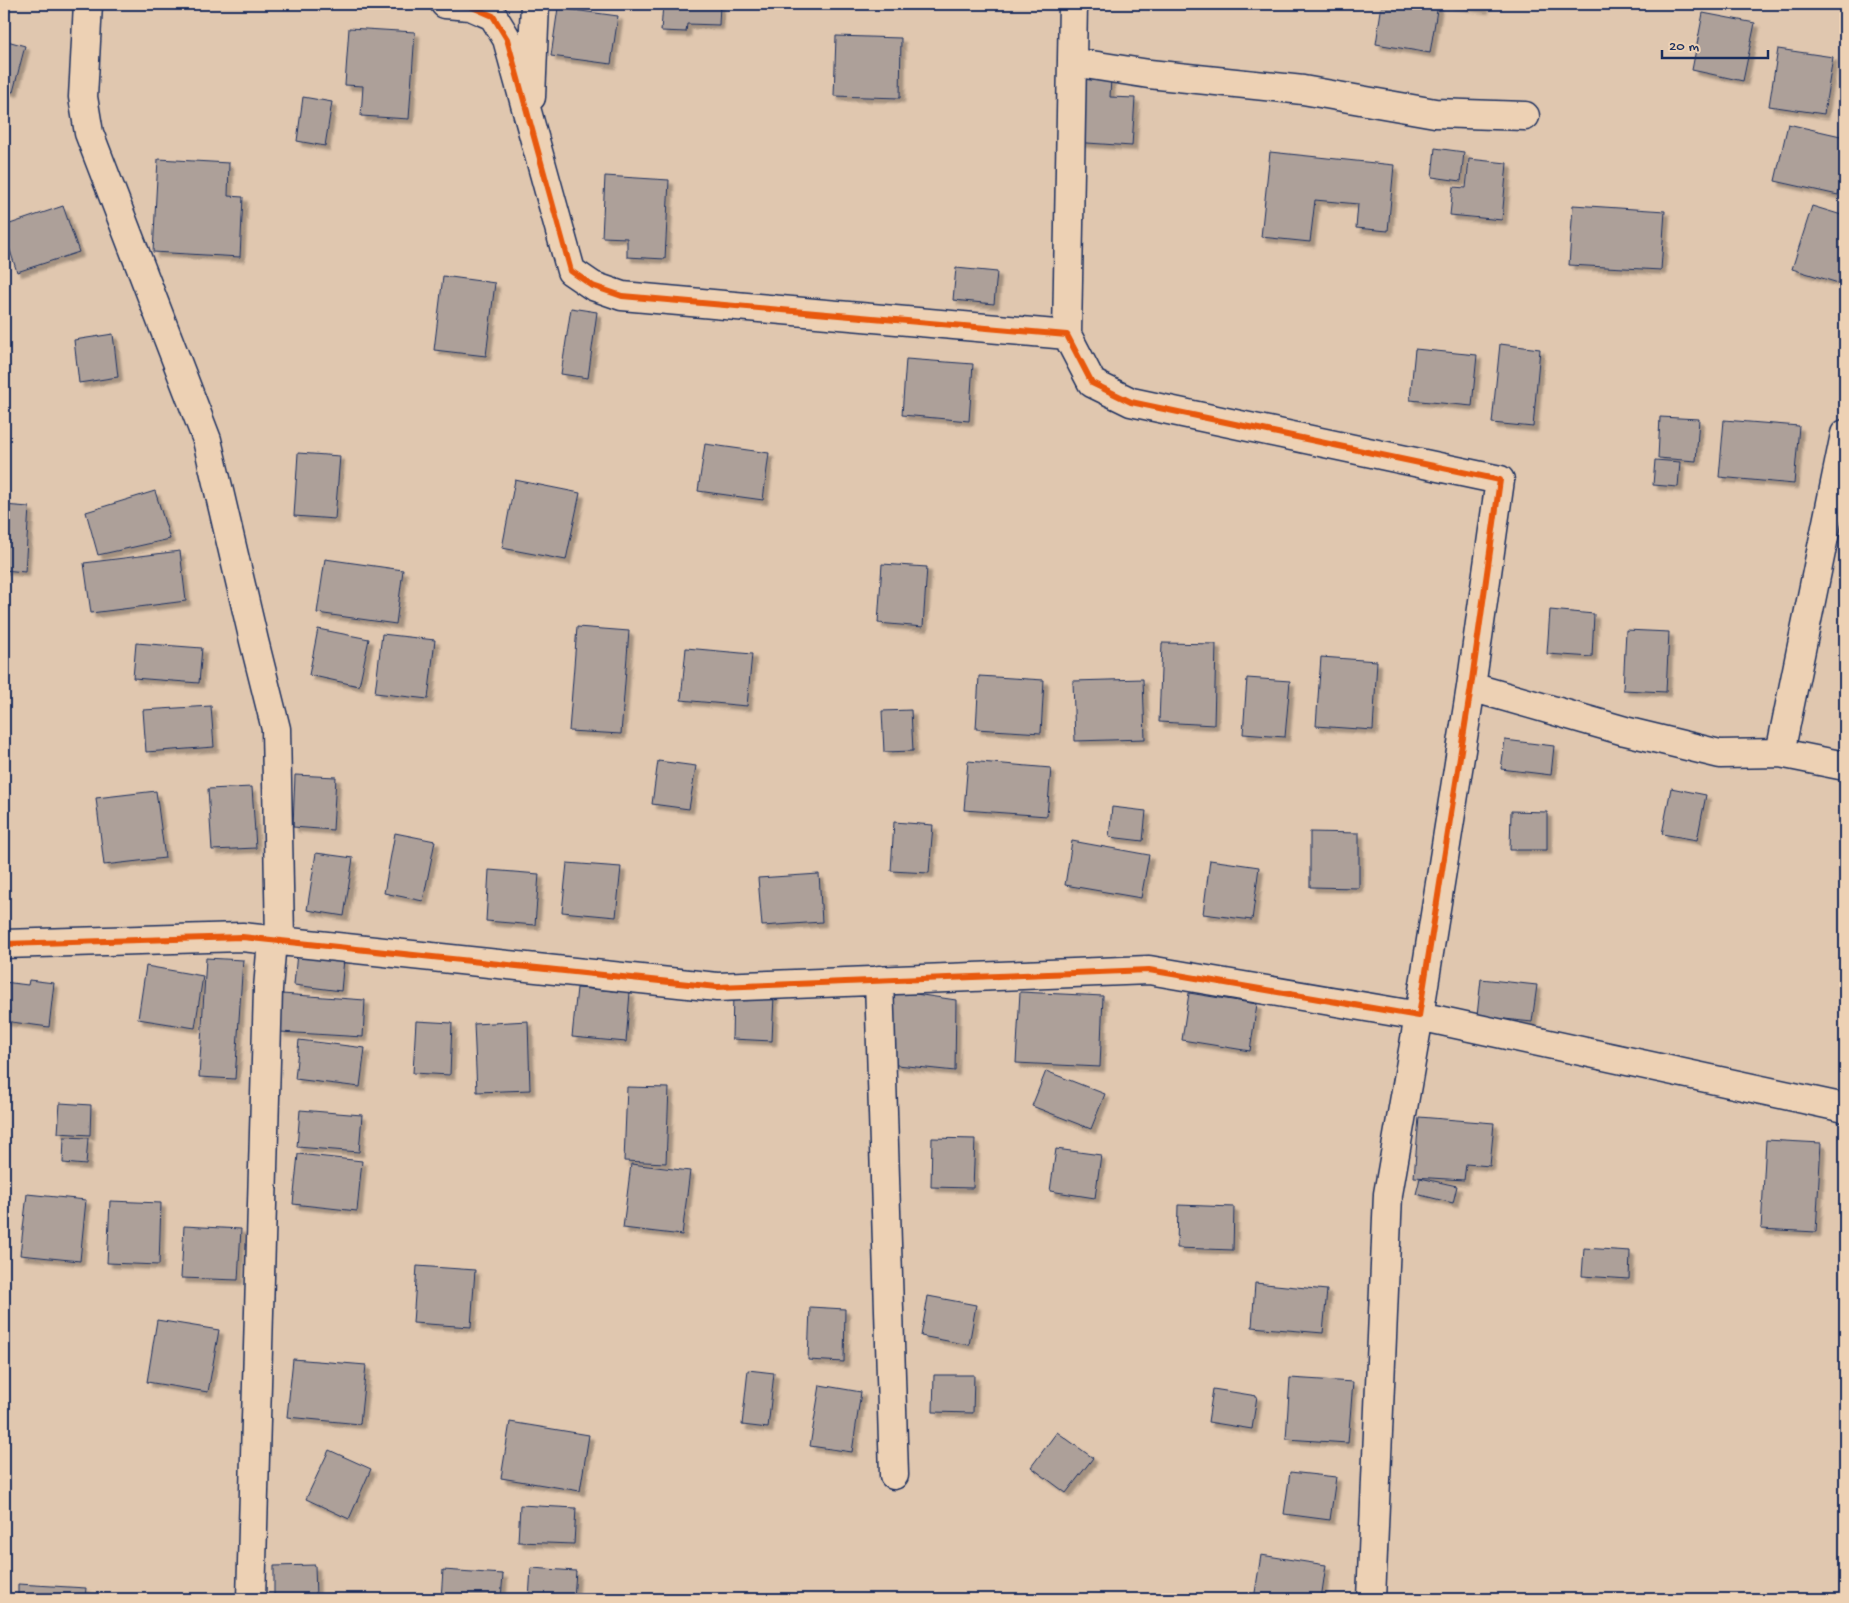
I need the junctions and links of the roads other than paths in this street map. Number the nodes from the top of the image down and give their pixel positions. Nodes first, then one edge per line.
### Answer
1 (88, 4) edge
2 (445, 4) edge
3 (535, 4) edge
4 (1073, 4) edge
5 (1072, 62) junction
6 (1525, 116) dead end
7 (530, 123) junction
8 (1067, 335) junction
9 (1845, 434) edge
10 (1471, 687) junction
11 (1780, 753) junction
12 (1845, 766) edge
13 (276, 940) junction
14 (4, 944) edge
15 (879, 980) junction
16 (1419, 1016) junction
17 (1845, 1108) edge
18 (894, 1475) dead end
19 (250, 1599) edge
20 (1371, 1599) edge

1 - 13 street
2 - 7 street
3 - 7 street
4 - 5 street
5 - 6 street
5 - 8 street
7 - 8 street
8 - 10 street
9 - 11 street
10 - 11 street
10 - 16 street
11 - 12 street
13 - 14 street
13 - 15 street
13 - 19 street
15 - 16 street
15 - 18 street
16 - 17 street
16 - 20 street

